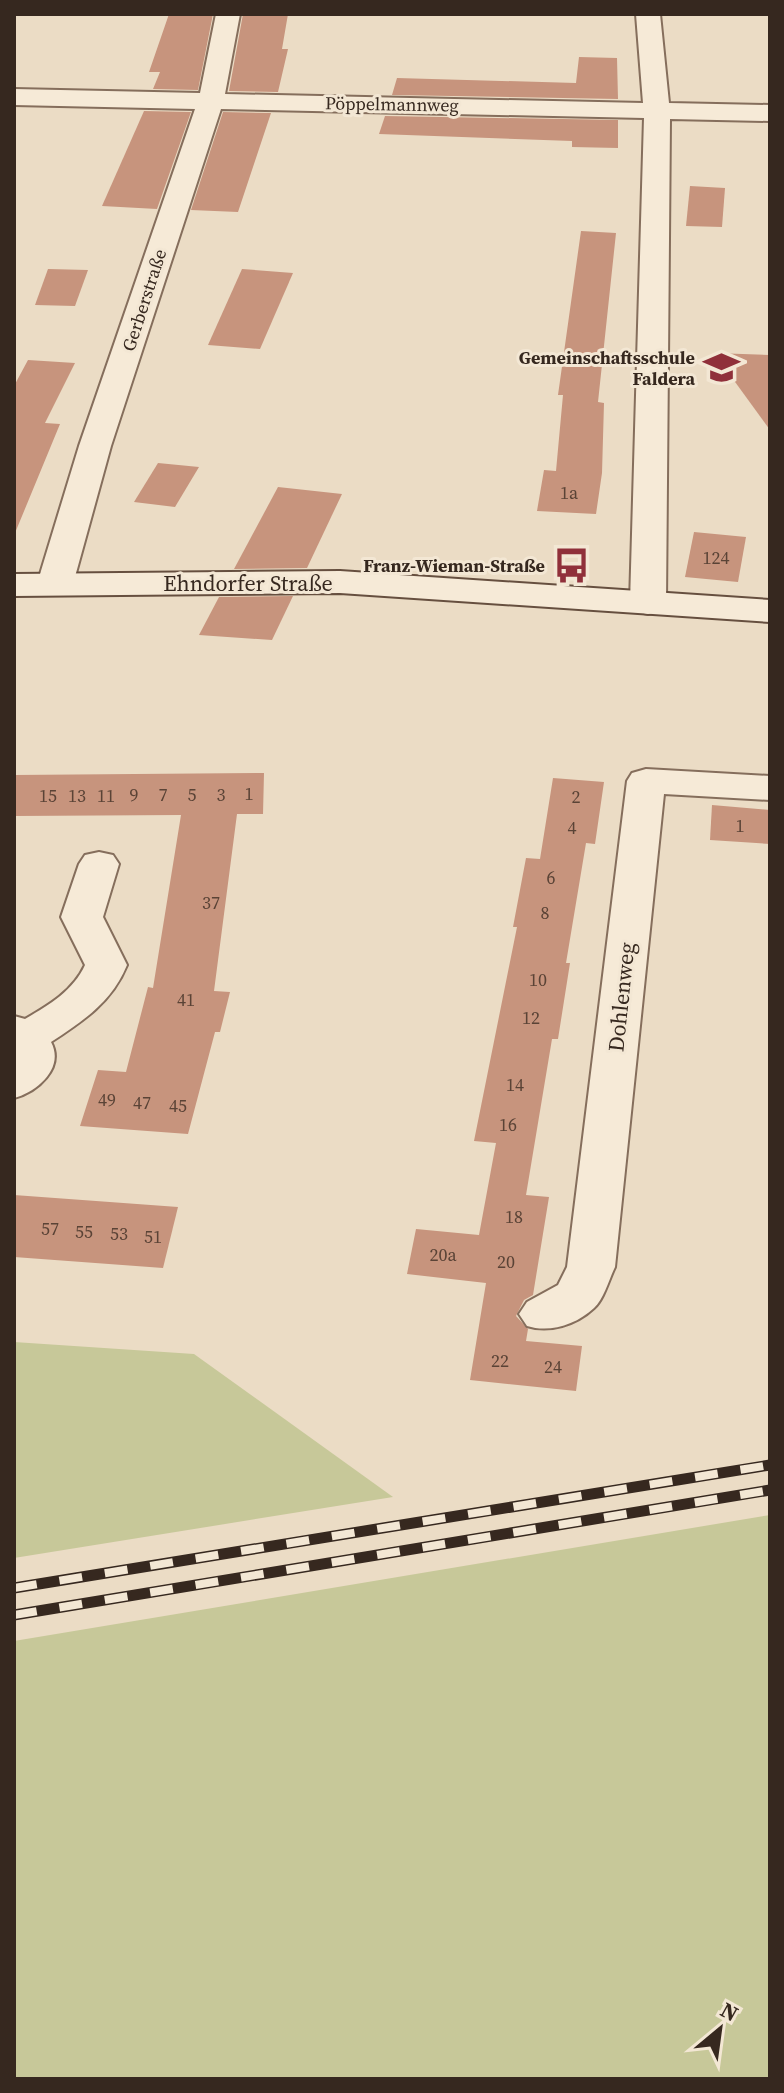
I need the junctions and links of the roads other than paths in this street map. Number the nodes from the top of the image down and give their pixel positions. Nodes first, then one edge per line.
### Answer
1 (228, 14) edge
2 (648, 14) edge
3 (14, 97) edge
4 (211, 100) junction
5 (657, 111) junction
6 (770, 113) edge
7 (55, 584) junction
8 (14, 585) edge
9 (648, 603) junction
10 (770, 611) edge
11 (770, 788) edge
12 (99, 864) dead end
13 (20, 1034) edge
14 (14, 1084) edge
15 (544, 1314) dead end

1 - 4 street, Gerberstraße
2 - 5 street
3 - 4 street, Pöppelmannweg
4 - 5 street, Pöppelmannweg
4 - 7 street, Gerberstraße
5 - 6 street, Pöppelmannweg
5 - 9 street
7 - 8 street, Ehndorfer Straße
7 - 9 street, Ehndorfer Straße
9 - 10 street, Ehndorfer Straße
11 - 15 street, Dohlenweg
12 - 13 street
13 - 14 street

